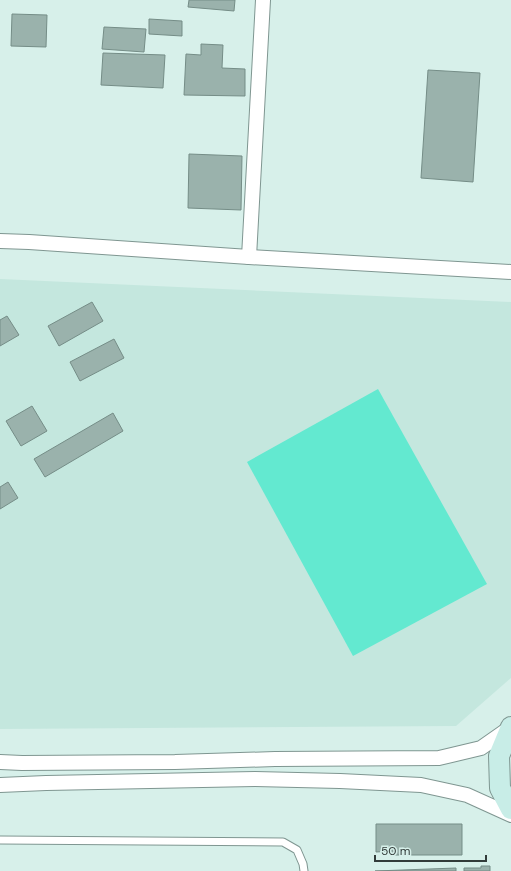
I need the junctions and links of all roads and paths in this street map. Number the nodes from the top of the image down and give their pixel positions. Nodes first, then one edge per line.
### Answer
1 (263, 0) edge
2 (0, 241) edge
3 (249, 257) junction
4 (511, 272) edge
5 (511, 727) edge
6 (0, 762) edge
7 (0, 785) edge
8 (511, 809) edge
9 (511, 815) edge
10 (0, 840) edge
11 (304, 871) edge

1 - 3 street
2 - 3 street
3 - 4 street
5 - 6 street
5 - 8 street
7 - 9 street
10 - 11 lane

